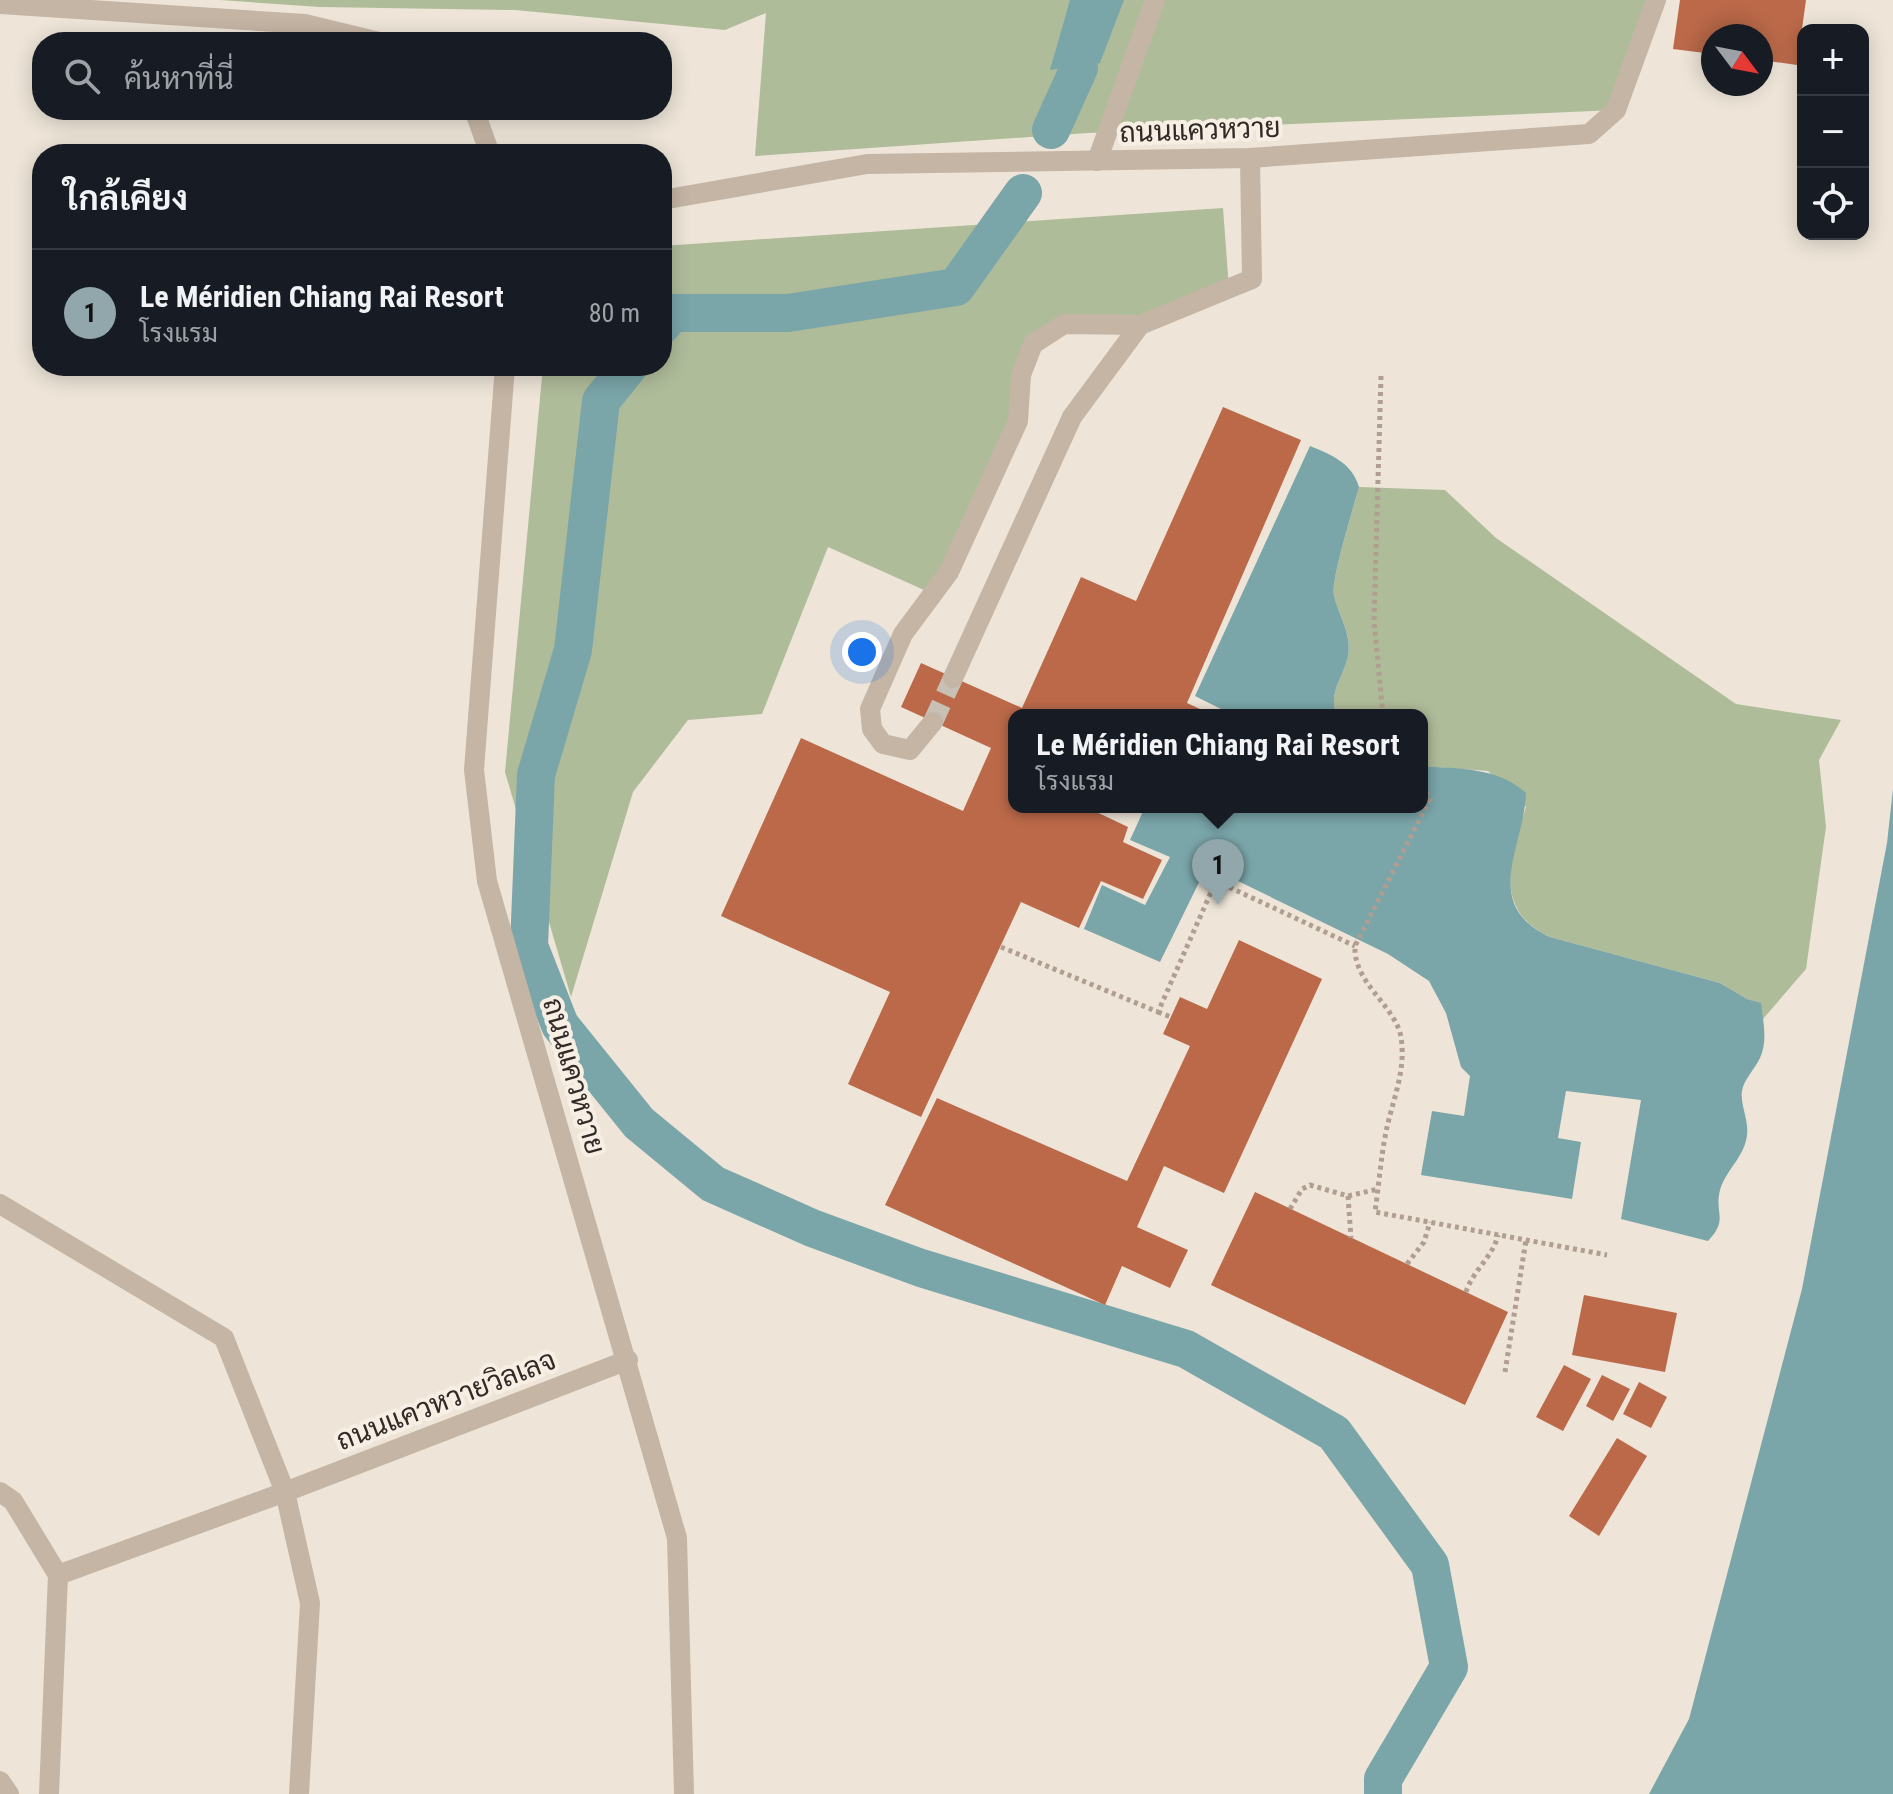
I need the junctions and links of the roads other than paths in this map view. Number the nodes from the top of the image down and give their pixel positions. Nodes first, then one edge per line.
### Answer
1 (1155, 0) edge
2 (1656, 0) edge
3 (0, 4) edge
4 (338, 32) edge
5 (478, 120) edge
6 (486, 144) edge
7 (1250, 158) junction
8 (1097, 161) junction
9 (672, 198) edge
10 (1140, 325) junction
11 (504, 376) edge
12 (953, 678) tunnel mouth
13 (933, 722) tunnel mouth
14 (0, 1204) edge
15 (628, 1360) junction
16 (0, 1492) edge
17 (285, 1492) junction
18 (58, 1575) junction
19 (0, 1781) edge
20 (9, 1794) edge
21 (49, 1794) edge
22 (299, 1794) edge
23 (684, 1794) edge

1 - 8 street
2 - 7 street, ถนนแควหวาย
3 - 4 street
5 - 6 street
7 - 8 street, ถนนแควหวาย
7 - 10 street
8 - 9 street, ถนนแควหวาย
10 - 12 street
10 - 13 street
11 - 15 street, ถนนแควหวาย
14 - 17 street
15 - 17 street, ถนนแควหวายวิลเลจ
15 - 23 street, ถนนแควหวาย
16 - 18 street
17 - 18 street, ถนนแควหวายวิลเลจ
17 - 22 street
18 - 21 street
19 - 20 street

